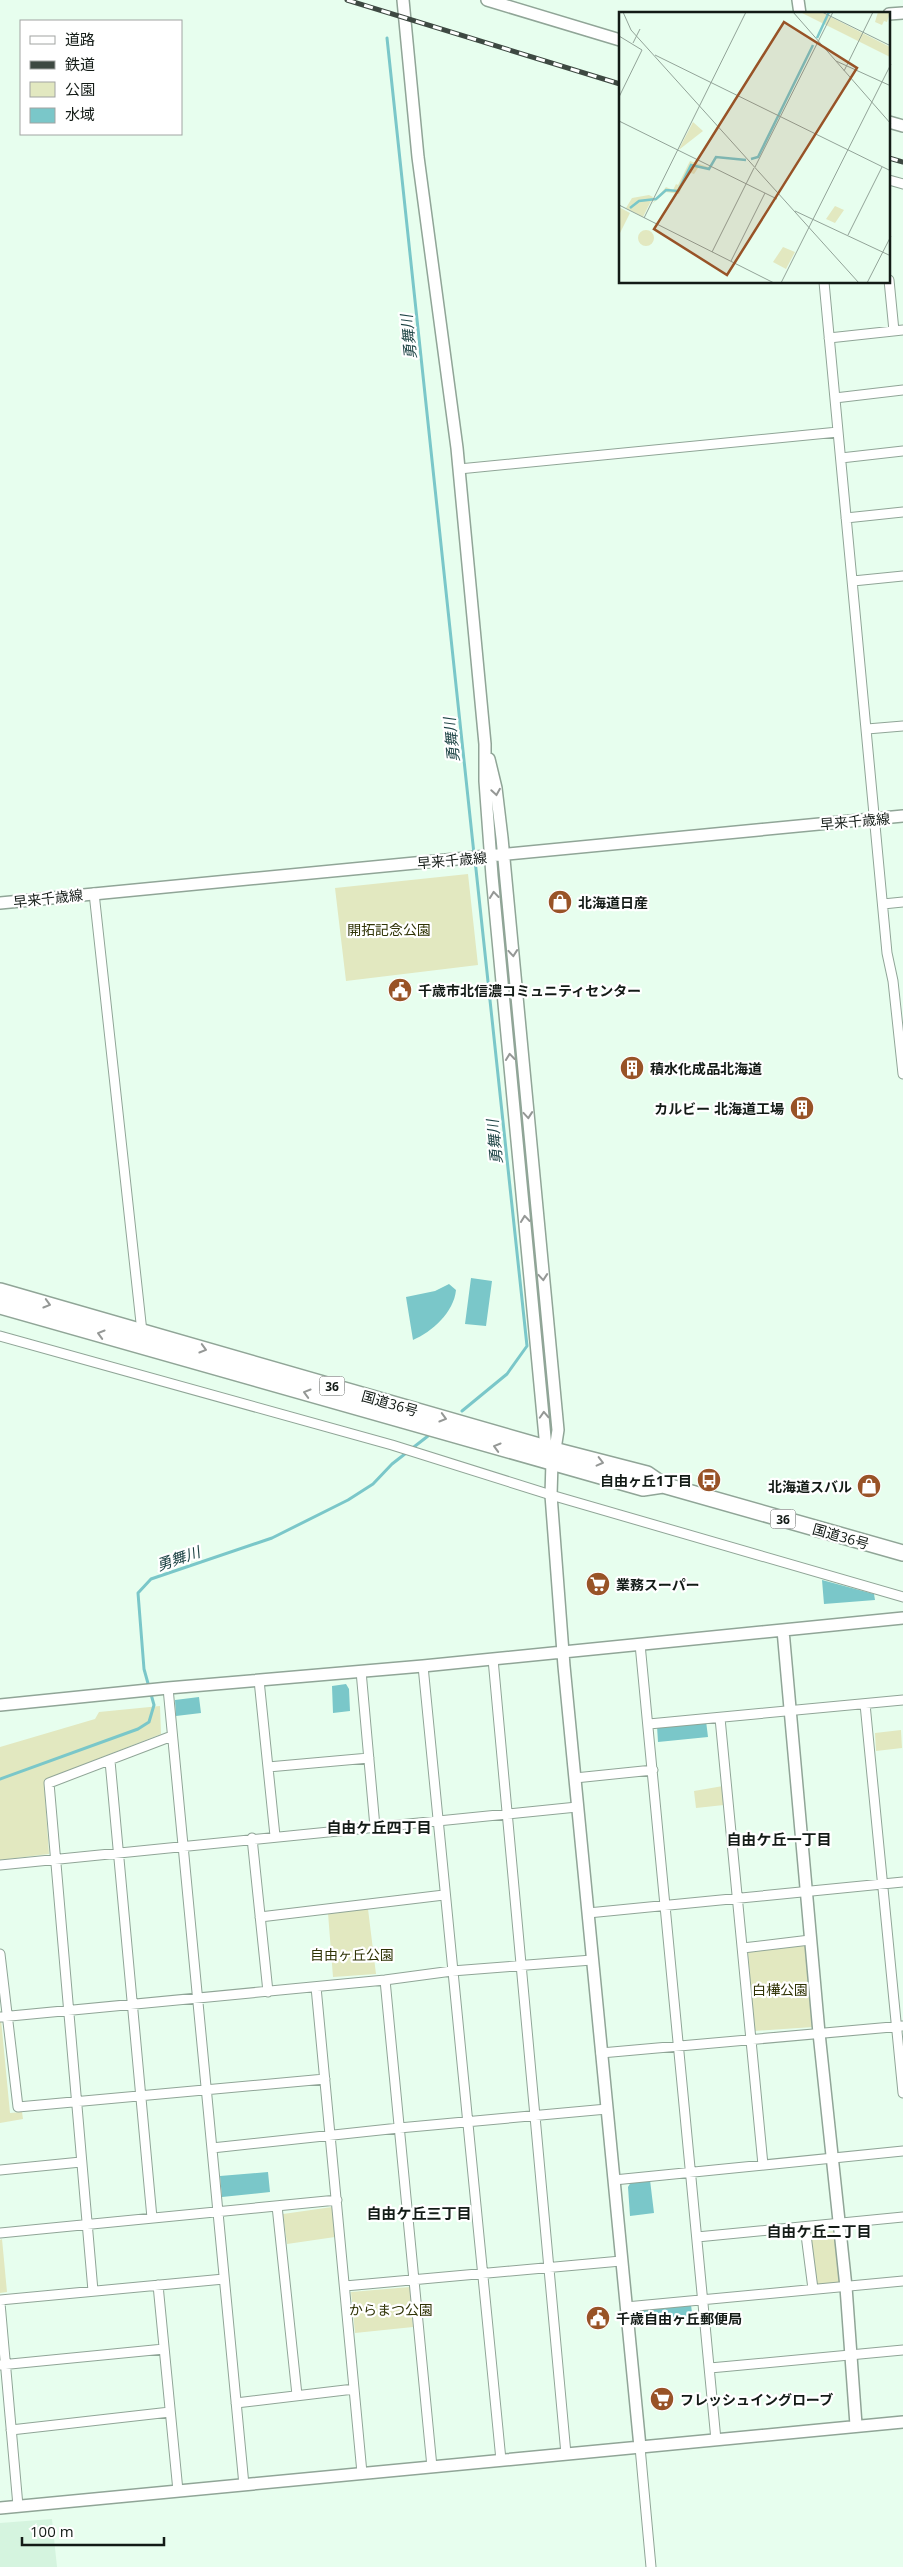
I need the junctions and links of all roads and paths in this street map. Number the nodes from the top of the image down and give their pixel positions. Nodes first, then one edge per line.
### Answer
1 (403, 0) edge
2 (487, 0) edge
3 (903, 13) edge
4 (890, 14) edge
5 (619, 40) edge
6 (890, 122) edge
7 (903, 126) edge
8 (890, 180) edge
9 (903, 184) edge
10 (824, 284) edge
11 (890, 284) edge
12 (899, 330) edge
13 (829, 338) junction
14 (903, 390) edge
15 (835, 398) junction
16 (838, 432) junction
17 (903, 452) edge
18 (840, 458) junction
19 (459, 469) junction
20 (903, 512) edge
21 (846, 518) junction
22 (903, 576) edge
23 (853, 581) junction
24 (903, 726) edge
25 (867, 729) junction
26 (485, 744) junction
27 (903, 816) edge
28 (876, 819) junction
29 (504, 856) junction
30 (479, 857) junction
31 (94, 893) junction
32 (903, 902) edge
33 (0, 903) edge
34 (883, 904) junction
35 (898, 981) edge
36 (902, 1059) edge
37 (903, 1074) edge
38 (0, 1290) edge
39 (0, 1306) edge
40 (0, 1336) edge
41 (139, 1338) junction
42 (551, 1454) junction
43 (551, 1496) junction
44 (903, 1553) edge
45 (903, 1596) edge
46 (903, 1618) edge
47 (783, 1630) junction
48 (640, 1644) junction
49 (562, 1651) junction
50 (493, 1659) junction
51 (423, 1666) junction
52 (361, 1671) junction
53 (259, 1680) junction
54 (164, 1688) junction
55 (903, 1700) edge
56 (865, 1704) junction
57 (0, 1705) edge
58 (790, 1712) junction
59 (720, 1718) junction
60 (649, 1724) junction
61 (172, 1736) junction
62 (369, 1758) junction
63 (110, 1760) junction
64 (268, 1767) junction
65 (653, 1770) junction
66 (574, 1778) junction
67 (578, 1807) junction
68 (507, 1814) junction
69 (437, 1821) junction
70 (376, 1827) junction
71 (275, 1836) junction
72 (252, 1838) junction
73 (183, 1845) junction
74 (118, 1851) junction
75 (55, 1858) junction
76 (0, 1865) edge
77 (903, 1882) edge
78 (883, 1884) junction
79 (806, 1891) junction
80 (444, 1894) junction
81 (739, 1898) junction
82 (666, 1905) junction
83 (588, 1913) junction
84 (260, 1917) junction
85 (810, 1940) junction
86 (743, 1948) junction
87 (0, 1954) edge
88 (592, 1960) junction
89 (521, 1966) junction
90 (452, 1971) junction
91 (385, 1980) junction
92 (316, 1987) junction
93 (268, 1992) junction
94 (198, 1999) junction
95 (133, 2004) junction
96 (70, 2010) junction
97 (3, 2016) edge
98 (899, 2026) edge
99 (819, 2033) junction
100 (751, 2039) junction
101 (679, 2045) junction
102 (601, 2053) junction
103 (325, 2079) junction
104 (206, 2089) junction
105 (903, 2093) edge
106 (141, 2095) junction
107 (76, 2102) junction
108 (607, 2110) junction
109 (535, 2116) junction
110 (467, 2122) junction
111 (400, 2128) junction
112 (330, 2135) junction
113 (212, 2148) junction
114 (903, 2151) edge
115 (832, 2158) junction
116 (81, 2162) junction
117 (763, 2165) junction
118 (0, 2170) edge
119 (691, 2172) junction
120 (614, 2180) junction
121 (336, 2200) junction
122 (277, 2206) junction
123 (218, 2212) junction
124 (903, 2217) edge
125 (152, 2218) junction
126 (839, 2223) junction
127 (87, 2224) junction
128 (805, 2227) junction
129 (0, 2233) edge
130 (697, 2237) junction
131 (622, 2261) junction
132 (549, 2268) junction
133 (482, 2272) junction
134 (224, 2279) junction
135 (414, 2279) junction
136 (903, 2281) edge
137 (158, 2285) junction
138 (346, 2286) junction
139 (846, 2287) junction
140 (813, 2289) junction
141 (93, 2292) junction
142 (703, 2299) junction
143 (0, 2302) edge
144 (626, 2307) junction
145 (164, 2350) junction
146 (903, 2350) edge
147 (851, 2355) junction
148 (3, 2365) edge
149 (710, 2368) junction
150 (354, 2389) junction
151 (297, 2396) junction
152 (236, 2403) junction
153 (170, 2412) junction
154 (903, 2422) edge
155 (856, 2425) junction
156 (11, 2430) junction
157 (716, 2440) junction
158 (640, 2447) junction
159 (566, 2454) junction
160 (501, 2460) junction
161 (432, 2467) junction
162 (362, 2473) junction
163 (244, 2485) junction
164 (178, 2491) junction
165 (18, 2506) junction
166 (0, 2508) edge
167 (651, 2567) edge

1 - 19 street
2 - 5 street
3 - 4 street
6 - 7 street
8 - 9 street
10 - 13 street
11 - 12 street
12 - 13 street
13 - 15 street
14 - 15 street
15 - 16 street
16 - 18 street
16 - 19 street
17 - 18 street
18 - 21 street
19 - 26 street
20 - 21 street
21 - 23 street
22 - 23 street
23 - 25 street
24 - 25 street
25 - 28 street
26 -> 29 street
26 - 30 street
27 - 28 street, 早来千歳線
28 - 29 street, 早来千歳線
28 - 34 street
29 - 30 street, 早来千歳線
29 -> 42 street
30 - 31 street, 早来千歳線
42 -> 30 street
31 - 33 street, 早来千歳線
31 - 41 street
32 - 34 street
34 - 35 street
35 - 36 street
36 - 37 street
38 -> 41 highway, 国道36号 / 36
41 -> 39 highway, 国道36号 / 36
40 - 43 street
41 - 42 highway, 国道36号 / 36
42 - 43 street
42 - 44 highway, 国道36号 / 36
43 - 45 street
43 - 49 street
46 - 47 street
47 - 48 street
47 - 58 street
48 - 49 street
48 - 60 street
49 - 50 street
49 - 66 street
50 - 51 street
50 - 68 street
51 - 52 street
51 - 69 street
52 - 53 street
52 - 62 street
53 - 54 street
53 - 64 street
54 - 57 street
54 - 61 street
55 - 56 street
56 - 58 street
56 - 78 street
58 - 59 street
58 - 79 street
59 - 60 street
59 - 81 street
60 - 65 street
61 - 63 street
61 - 73 street
62 - 64 street
62 - 70 street
63 - 74 street
63 - 75 street
64 - 71 street
65 - 66 street
65 - 82 street
66 - 67 street
67 - 68 street
67 - 83 street
68 - 69 street
68 - 89 street
69 - 70 street
69 - 80 street
70 - 71 street
71 - 72 street
72 - 73 street
72 - 84 street
73 - 74 street
73 - 94 street
74 - 75 street
74 - 95 street
75 - 76 street
75 - 96 street
77 - 78 street
78 - 79 street
78 - 98 street
79 - 81 street
79 - 85 street
80 - 84 street
80 - 90 street
81 - 82 street
81 - 86 street
82 - 83 street
82 - 101 street
83 - 88 street
84 - 93 street
85 - 86 street
85 - 99 street
86 - 100 street
87 - 97 street
88 - 89 street
88 - 102 street
89 - 90 street
89 - 109 street
90 - 91 street
90 - 110 street
91 - 92 street
91 - 111 street
92 - 93 street
92 - 103 street
93 - 94 street
94 - 95 street
94 - 104 street
95 - 96 street
95 - 106 street
96 - 97 street
96 - 107 street
97 - 107 street
98 - 99 street
98 - 105 street
99 - 100 street
99 - 115 street
100 - 101 street
100 - 117 street
101 - 102 street
101 - 119 street
102 - 108 street
103 - 104 street
103 - 112 street
104 - 106 street
104 - 113 street
106 - 107 street
106 - 125 street
107 - 116 street
108 - 109 street
108 - 120 street
109 - 110 street
109 - 132 street
110 - 111 street
110 - 133 street
111 - 112 street
111 - 135 street
112 - 113 street
112 - 121 street
113 - 123 street
114 - 115 street
115 - 117 street
115 - 126 street
116 - 118 street
116 - 127 street
117 - 119 street
119 - 120 street
119 - 130 street
120 - 131 street
121 - 122 street
121 - 138 street
122 - 123 street
122 - 151 street
123 - 125 street
123 - 134 street
124 - 126 street
125 - 127 street
126 - 128 street
126 - 139 street
127 - 129 street
127 - 141 street
128 - 130 street
128 - 140 street
130 - 142 street
131 - 132 street
131 - 144 street
132 - 133 street
132 - 159 street
133 - 135 street
133 - 160 street
134 - 137 street
134 - 152 street
135 - 138 street
135 - 161 street
136 - 139 street
137 - 141 street
137 - 145 street
138 - 150 street
139 - 140 street
139 - 147 street
140 - 142 street
141 - 143 street
142 - 144 street
142 - 149 street
143 - 148 street
144 - 158 street
145 - 148 street
145 - 153 street
146 - 147 street
147 - 149 street
147 - 155 street
148 - 156 street
149 - 157 street
150 - 151 street
150 - 162 street
151 - 152 street
152 - 163 street
153 - 156 street
153 - 164 street
154 - 155 street
155 - 157 street
156 - 165 street
157 - 158 street
158 - 159 street
158 - 167 street
159 - 160 street
160 - 161 street
161 - 162 street
162 - 163 street
163 - 164 street
164 - 165 street
165 - 166 street

